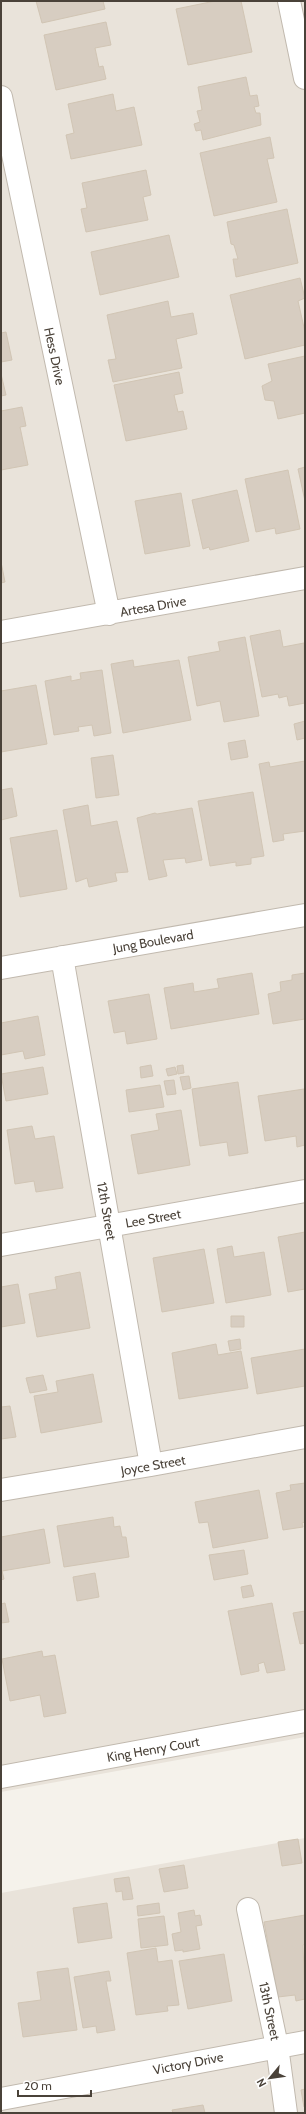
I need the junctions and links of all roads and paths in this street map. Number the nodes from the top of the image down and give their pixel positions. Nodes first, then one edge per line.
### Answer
1 (296, 11) edge
2 (305, 78) edge
3 (1, 97) edge
4 (305, 578) edge
5 (109, 614) junction
6 (1, 632) edge
7 (305, 915) edge
8 (62, 957) junction
9 (1, 968) edge
10 (305, 1191) edge
11 (109, 1226) junction
12 (1, 1246) edge
13 (305, 1437) edge
14 (151, 1465) junction
15 (1, 1490) edge
16 (305, 1721) edge
17 (1, 1777) edge
18 (248, 1909) dead end
19 (305, 2042) edge
20 (277, 2046) junction
21 (1, 2099) edge
22 (286, 2113) edge

1 - 2 street
3 - 5 street, Hess Drive
4 - 5 street, Artesa Drive
5 - 6 street, Artesa Drive
7 - 8 street, Jung Boulevard
8 - 9 street, Jung Boulevard
8 - 11 street, 12th Street
10 - 11 street, Lee Street
11 - 12 street, Lee Street
11 - 14 street, 12th Street
13 - 14 street, Joyce Street
14 - 15 street, Joyce Street
16 - 17 street, King Henry Court
18 - 20 street, 13th Street
19 - 20 street, Victory Drive
20 - 21 street, Victory Drive
20 - 22 street, 13th Street

